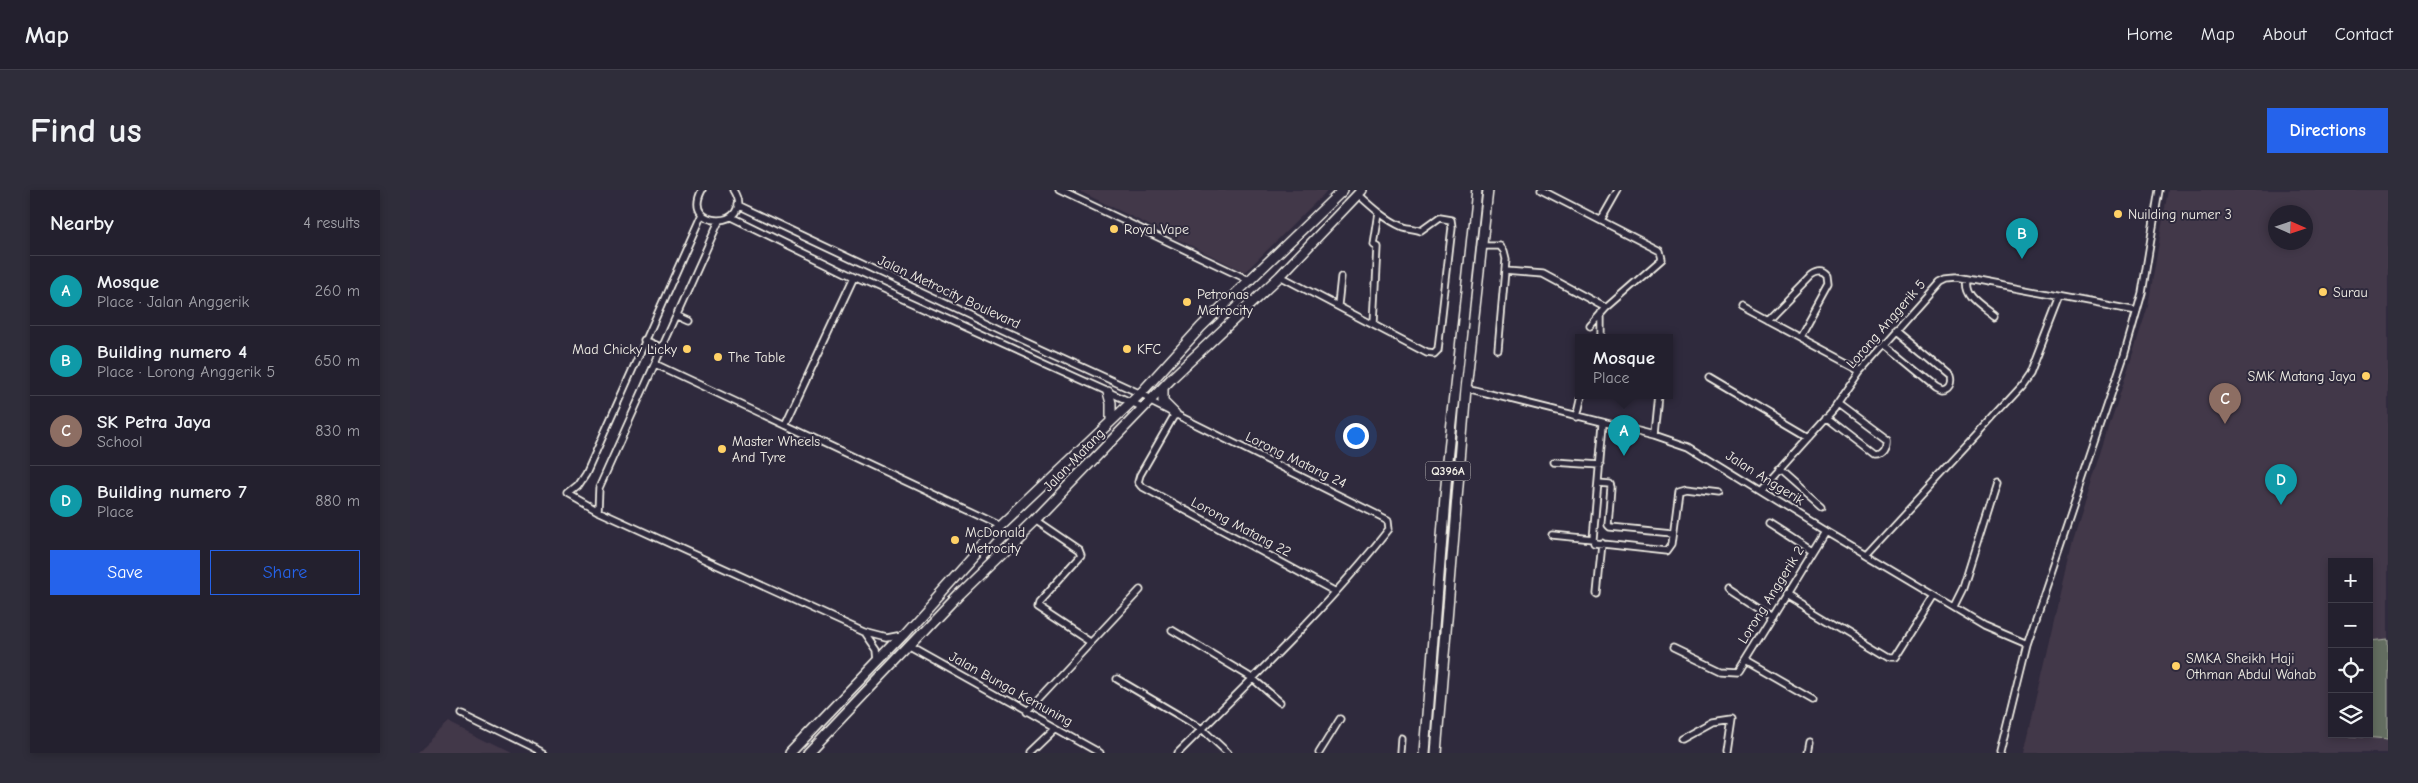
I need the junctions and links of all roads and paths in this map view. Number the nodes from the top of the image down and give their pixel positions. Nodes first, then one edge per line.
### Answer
1 (702, 190) edge
2 (734, 190) edge
3 (1059, 190) edge
4 (1343, 190) edge
5 (1477, 190) edge
6 (1488, 190) edge
7 (1541, 190) edge
8 (1618, 190) edge
9 (2159, 190) edge
10 (1360, 192) edge
11 (737, 205) junction
12 (1378, 212) junction
13 (702, 214) junction
14 (731, 216) junction
15 (1601, 220) junction
16 (719, 221) junction
17 (1482, 246) junction
18 (1505, 271) junction
19 (1280, 276) junction
20 (854, 277) junction
21 (1341, 277) dead end
22 (1966, 280) junction
23 (1251, 281) junction
24 (2060, 297) junction
25 (1338, 305) junction
26 (1741, 306) dead end
27 (1604, 311) junction
28 (2137, 311) junction
29 (678, 316) junction
30 (1994, 317) dead end
31 (1767, 320) junction
32 (689, 321) dead end
33 (1374, 323) junction
34 (1590, 326) dead end
35 (1895, 330) junction
36 (1601, 334) edge
37 (1799, 337) junction
38 (644, 340) junction
39 (1884, 346) junction
40 (663, 348) junction
41 (1044, 350) junction
42 (1498, 350) dead end
43 (1039, 361) junction
44 (655, 364) junction
45 (1861, 370) junction
46 (1709, 378) dead end
47 (1163, 388) junction
48 (1466, 388) junction
49 (1108, 392) junction
50 (1141, 393) junction
51 (1581, 399) edge
52 (1658, 399) edge
53 (1132, 402) junction
54 (1149, 403) junction
55 (1838, 404) junction
56 (1175, 414) junction
57 (1577, 417) junction
58 (1826, 417) junction
59 (1111, 422) junction
60 (1603, 424) junction
61 (785, 425) junction
62 (1654, 435) junction
63 (1809, 437) junction
64 (1554, 462) dead end
65 (1600, 465) junction
66 (1778, 470) junction
67 (1598, 482) junction
68 (1996, 483) dead end
69 (1761, 490) junction
70 (1719, 492) dead end
71 (1821, 508) dead end
72 (598, 511) junction
73 (1035, 520) junction
74 (1770, 524) dead end
75 (1002, 526) junction
76 (1825, 531) junction
77 (1672, 533) junction
78 (1552, 535) dead end
79 (1592, 539) junction
80 (1602, 544) junction
81 (1812, 551) junction
82 (1866, 555) junction
83 (1730, 588) dead end
84 (1140, 590) dead end
85 (1334, 591) junction
86 (1597, 594) dead end
87 (1785, 595) junction
88 (1934, 596) junction
89 (1954, 606) junction
90 (1773, 616) junction
91 (1172, 630) dead end
92 (864, 632) junction
93 (903, 635) junction
94 (1090, 642) junction
95 (2027, 644) junction
96 (909, 646) junction
97 (1673, 648) dead end
98 (878, 661) junction
99 (1745, 661) junction
100 (1252, 678) junction
101 (1117, 679) dead end
102 (1813, 700) dead end
103 (1280, 702) dead end
104 (462, 713) dead end
105 (1025, 713) junction
106 (1340, 719) dead end
107 (1055, 729) junction
108 (1202, 729) junction
109 (1402, 739) dead end
110 (1681, 739) dead end
111 (1810, 742) dead end
112 (544, 753) edge
113 (790, 753) edge
114 (808, 753) edge
115 (1030, 753) edge
116 (1100, 753) edge
117 (1178, 753) edge
118 (1228, 753) edge
119 (1319, 753) edge
120 (1401, 753) edge
121 (1425, 753) edge
122 (1436, 753) edge
123 (1727, 753) edge
124 (1808, 753) edge
125 (2000, 753) edge

1 - 13 street
2 - 11 street
3 - 23 street
4 - 23 main road, Jalan Matang
5 - 121 main road, Q396A
6 - 17 main road
7 - 15 street
8 - 15 street
9 - 28 street
10 - 12 street
10 - 19 main road, Jalan Matang
11 - 14 street
11 - 41 street, Jalan Metrocity Boulevard
12 - 33 street
12 - 33 street
13 - 16 street
13 - 38 street
14 - 16 street
14 - 20 street, Jalan Metrocity Boulevard
15 - 27 street
16 - 29 street
17 - 18 street
17 - 48 main road
18 - 27 street
18 - 42 street
19 - 25 street
19 - 47 main road, Jalan Matang
20 - 43 street, Jalan Metrocity Boulevard
20 - 61 street
21 - 25 street
22 - 24 street, Lorong Anggerik 5
22 - 30 street
22 - 35 street, Lorong Anggerik 5
23 - 50 main road, Jalan Matang
24 - 28 street, Lorong Anggerik 5
24 - 82 street
25 - 33 street
26 - 31 street
27 - 34 street
27 - 36 street
28 - 95 street
29 - 32 street
29 - 40 street
31 - 37 street
31 - 37 street
35 - 39 street, Lorong Anggerik 5
35 - 39 street
37 - 45 street
38 - 40 street
38 - 72 street
39 - 45 street, Lorong Anggerik 5
40 - 44 street
41 - 43 street
41 - 50 street, Jalan Metrocity Boulevard
43 - 49 street, Jalan Metrocity Boulevard
44 - 61 street
44 - 72 street
45 - 55 street, Lorong Anggerik 5
46 - 63 street
47 - 54 main road, Jalan Matang
47 - 56 main road
48 - 57 street, Jalan Anggerik
48 - 122 main road
49 - 53 street, Jalan Metrocity Boulevard
49 - 59 main road
50 - 53 main road, Jalan Matang
50 - 54 street, Jalan Metrocity Boulevard
51 - 57 street
52 - 62 street
53 - 54 street, Jalan Metrocity Boulevard
53 - 59 main road, Jalan Matang
54 - 56 street, Lorong Matang 24
54 - 73 main road, Jalan Matang
55 - 58 street, Lorong Anggerik 5
55 - 58 street
56 - 85 street, Lorong Matang 22
56 - 85 street, Lorong Matang 24
57 - 60 street, Jalan Anggerik
58 - 63 street, Lorong Anggerik 5
59 - 75 main road, Jalan Matang
60 - 62 street, Jalan Anggerik
60 - 65 street
61 - 75 street
62 - 69 street, Jalan Anggerik
63 - 66 street, Lorong Anggerik 5
64 - 65 street
65 - 67 street
66 - 69 street, Lorong Anggerik 5
66 - 71 street
67 - 77 street
67 - 79 street
68 - 89 street
69 - 76 street, Jalan Anggerik
70 - 77 street
72 - 92 street
73 - 94 street
73 - 96 main road, Jalan Matang
74 - 81 street
75 - 93 main road, Jalan Matang
76 - 81 street, Lorong Anggerik 2
76 - 82 street, Jalan Anggerik
77 - 80 street
78 - 79 street
79 - 80 street
80 - 86 street
81 - 87 street, Lorong Anggerik 2
82 - 88 street, Jalan Anggerik
83 - 90 street
84 - 94 street
85 - 100 street
87 - 88 street
87 - 90 street, Lorong Anggerik 2
88 - 89 street, Jalan Anggerik
89 - 95 street, Jalan Anggerik
90 - 99 street, Lorong Anggerik 2
91 - 100 street
92 - 93 street
92 - 98 street
93 - 98 main road, Jalan Matang
94 - 105 street
95 - 125 street
96 - 105 street, Jalan Bunga Kemuning
96 - 114 main road, Jalan Matang
97 - 99 street, Lorong Anggerik 2
98 - 113 main road, Jalan Matang
99 - 102 street
100 - 103 street
100 - 108 street
101 - 108 street
104 - 112 street
105 - 107 street, Jalan Bunga Kemuning
106 - 119 street
107 - 115 street
107 - 116 street, Jalan Bunga Kemuning
108 - 117 street
108 - 118 street
109 - 120 street
110 - 123 street
111 - 124 street

